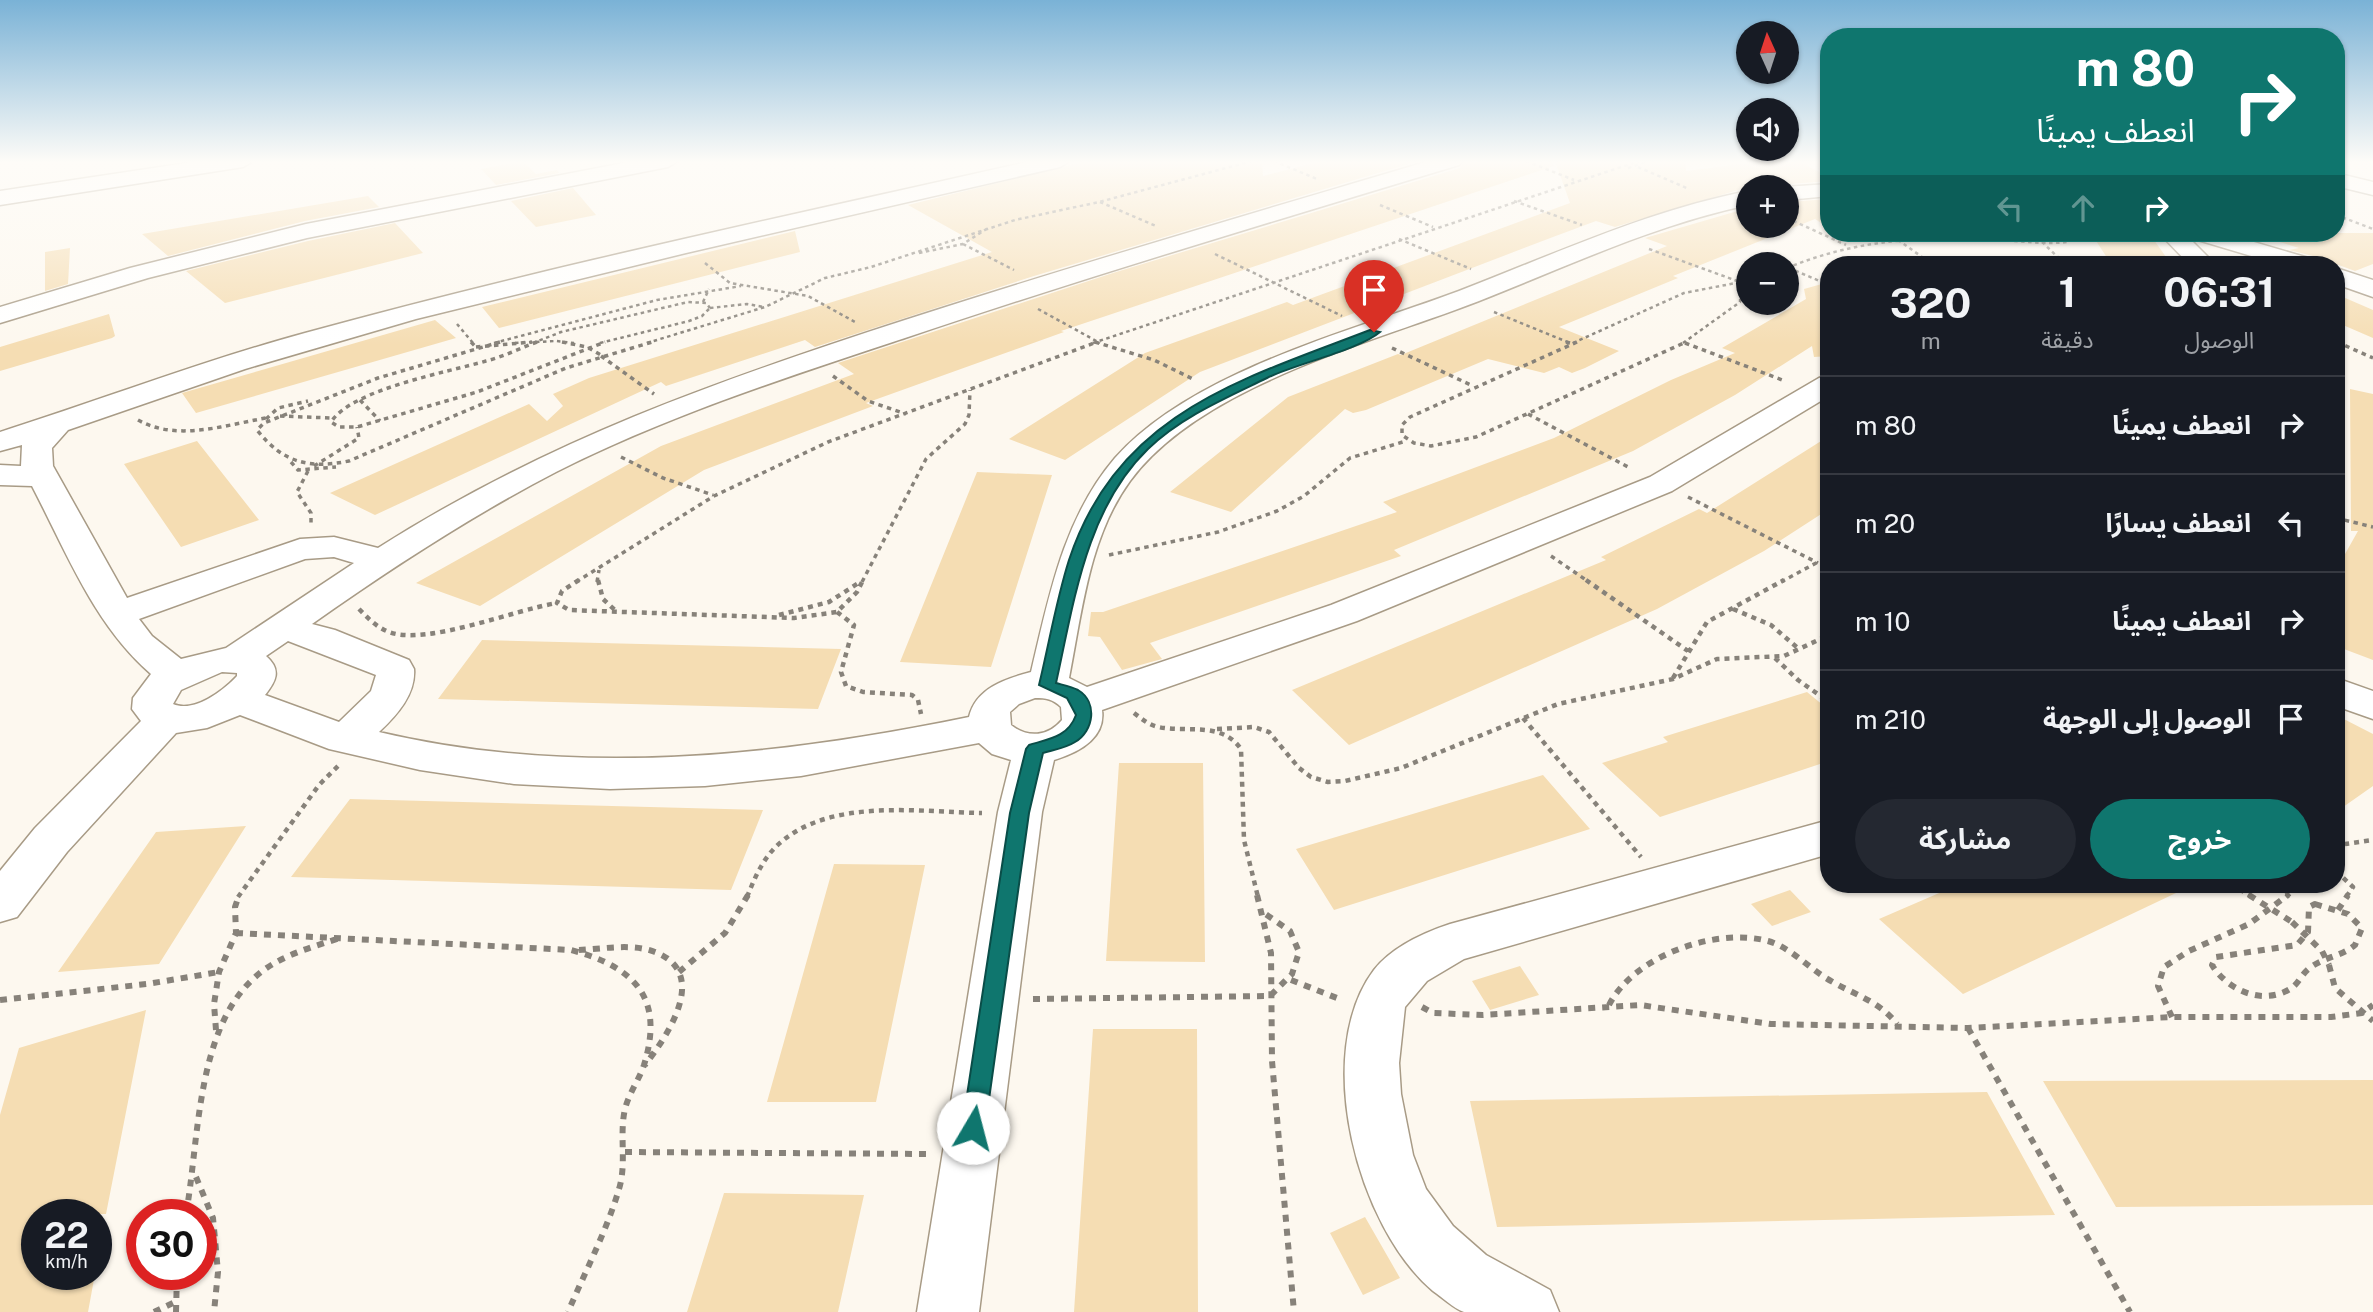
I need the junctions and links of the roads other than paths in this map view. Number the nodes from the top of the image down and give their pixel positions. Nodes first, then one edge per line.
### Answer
1 (351, 222) edge
2 (791, 222) edge
3 (1243, 222) edge
4 (1660, 222) edge
5 (2180, 242) edge
6 (2229, 242) edge
7 (2266, 253) junction
8 (2195, 256) edge
9 (2214, 256) edge
10 (2276, 256) edge
11 (2345, 278) edge
12 (2373, 289) edge
13 (0, 315) edge
14 (1820, 389) edge
15 (59, 421) junction
16 (0, 442) edge
17 (0, 475) edge
18 (43, 477) junction
19 (381, 559) junction
20 (117, 614) junction
21 (281, 627) junction
22 (235, 660) junction
23 (2345, 671) edge
24 (176, 675) junction
25 (2373, 682) edge
26 (1064, 694) junction
27 (2345, 695) edge
28 (238, 700) junction
29 (2373, 706) edge
30 (167, 718) junction
31 (988, 727) junction
32 (353, 742) junction
33 (1035, 749) junction
34 (1820, 840) edge
35 (0, 904) edge
36 (948, 1312) edge
37 (1528, 1312) edge

1 - 13 street
2 - 15 street
3 - 19 street
4 - 26 street
5 - 8 street
6 - 7 street
7 - 9 street
7 - 10 street
11 - 12 street
14 - 26 street
15 - 16 street
15 - 18 street
17 - 18 street
18 - 20 street
19 - 20 street
19 - 21 street
20 - 24 street
21 - 22 street
21 - 32 street
22 - 24 street
22 - 28 street
23 - 25 street
24 - 30 street
26 - 31 street
26 - 33 street
27 - 29 street
28 - 30 street
28 - 32 street
30 - 35 street
31 - 32 street
31 - 33 street
33 - 36 street
34 - 37 street

